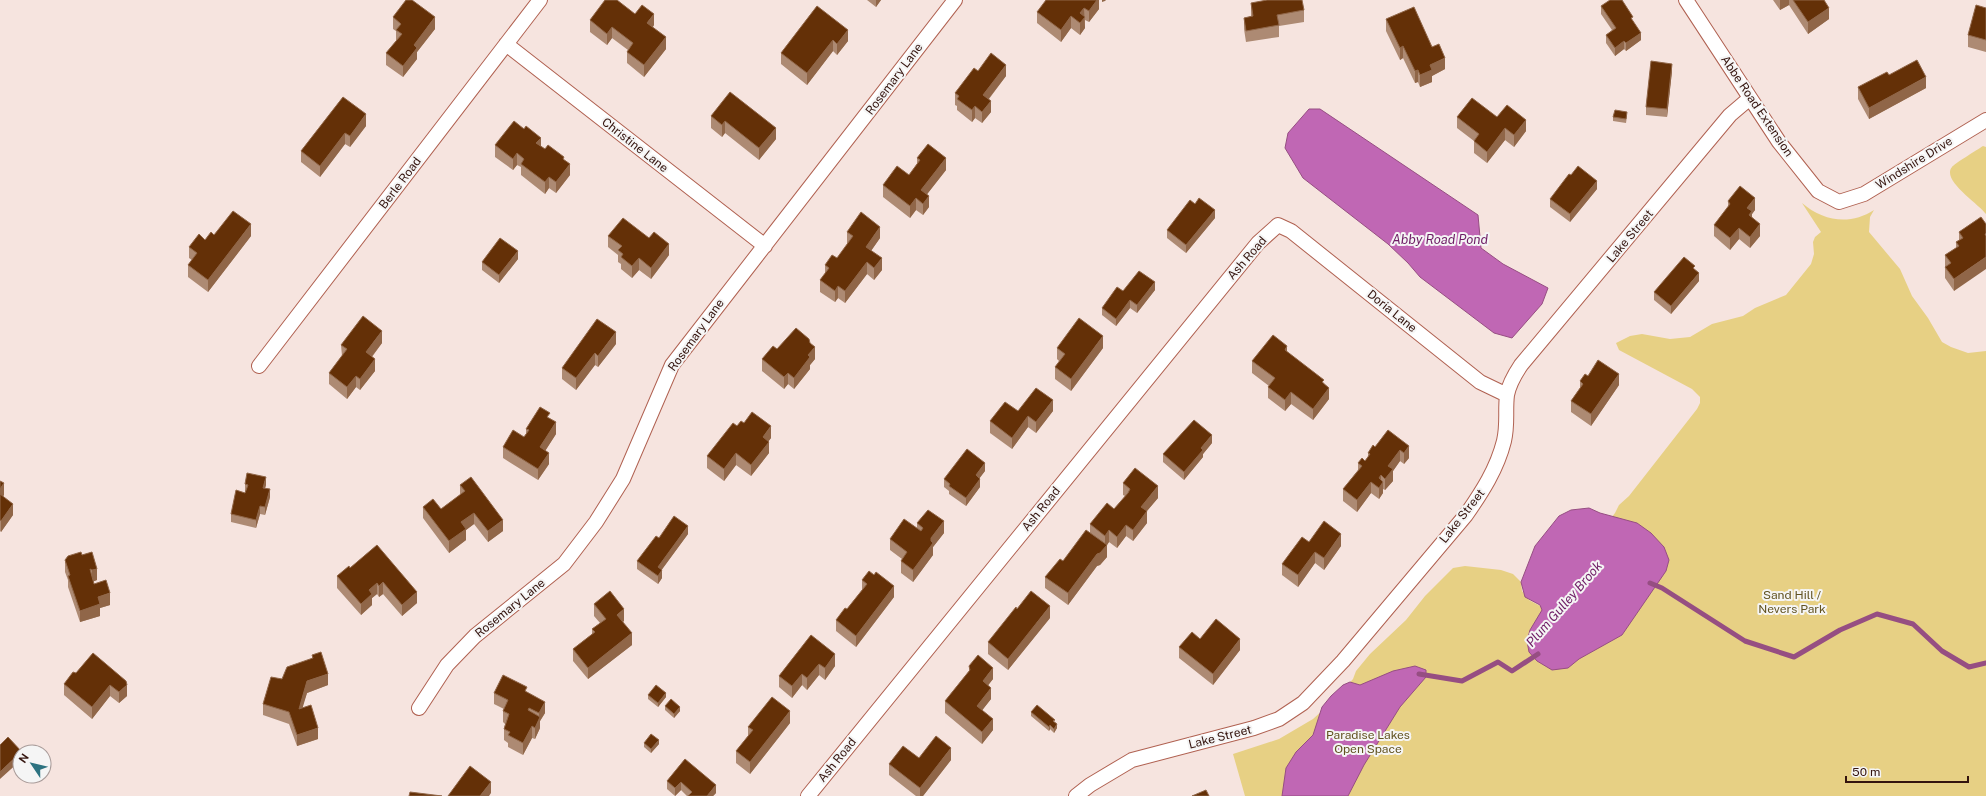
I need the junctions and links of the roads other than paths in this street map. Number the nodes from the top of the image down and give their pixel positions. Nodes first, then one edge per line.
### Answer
1 (540, 0) edge
2 (955, 0) edge
3 (1686, 0) edge
4 (506, 44) junction
5 (1750, 98) junction
6 (1986, 120) edge
7 (1839, 202) joint
8 (1278, 225) joint
9 (765, 246) junction
10 (259, 366) dead end
11 (1507, 395) junction
12 (419, 708) dead end
13 (808, 796) edge
14 (1076, 796) edge

1 - 4 street, Berle Road
2 - 9 street, Rosemary Lane
3 - 5 street, Abbe Road Extension
4 - 9 street, Christine Lane
4 - 10 street, Berle Road
5 - 7 street, Abbe Road Extension
5 - 11 street, Lake Street
6 - 7 street, Windshire Drive
8 - 11 street, Doria Lane
8 - 13 street, Ash Road
9 - 12 street, Rosemary Lane
11 - 14 street, Lake Street

